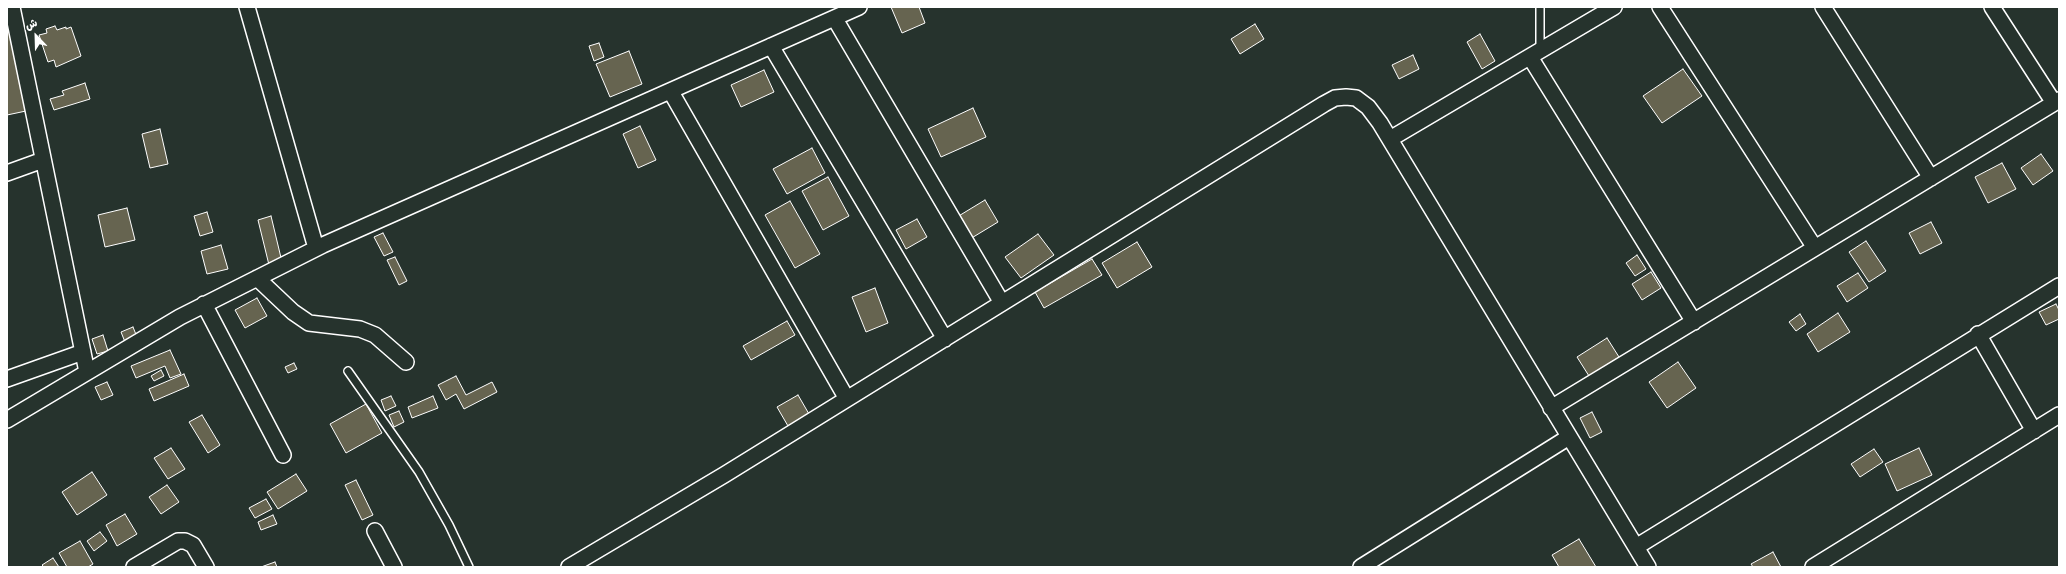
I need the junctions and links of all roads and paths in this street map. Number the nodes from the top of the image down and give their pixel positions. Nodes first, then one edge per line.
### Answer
1 (12, 7) edge
2 (247, 7) edge
3 (859, 7) edge
4 (1540, 7) edge
5 (1614, 7) edge
6 (1660, 7) edge
7 (1823, 7) edge
8 (1992, 7) edge
9 (835, 19) junction
10 (771, 46) junction
11 (1535, 54) junction
12 (671, 92) junction
13 (2056, 102) edge
14 (1390, 139) junction
15 (43, 160) junction
16 (7, 173) edge
17 (1931, 178) junction
18 (316, 248) junction
19 (1816, 248) junction
20 (257, 278) junction
21 (2059, 286) edge
22 (1002, 303) junction
23 (204, 304) junction
24 (1694, 322) junction
25 (1978, 334) junction
26 (946, 338) junction
27 (83, 352) junction
28 (406, 362) dead end
29 (348, 371) dead end
30 (87, 372) junction
31 (7, 379) edge
32 (847, 399) junction
33 (1551, 408) junction
34 (2059, 415) edge
35 (7, 420) edge
36 (2034, 431) junction
37 (1569, 437) junction
38 (283, 455) dead end
39 (375, 531) dead end
40 (1636, 547) junction
41 (134, 567) edge
42 (206, 567) edge
43 (394, 567) edge
44 (469, 567) edge
45 (569, 567) edge
46 (1361, 567) edge
47 (1648, 567) edge
48 (1813, 567) edge

1 - 15 street
2 - 18 street
3 - 9 street
4 - 11 lane
5 - 11 street
6 - 19 street
7 - 17 street
8 - 13 street
9 - 10 street
9 - 22 street
10 - 12 street
10 - 26 street
11 - 14 street
11 - 24 street
12 - 18 street
12 - 32 street
13 - 17 street
14 - 22 street
14 - 33 street
15 - 16 street
15 - 27 street
17 - 19 street
18 - 20 street
19 - 24 street
20 - 23 street
20 - 28 street
21 - 25 street
22 - 26 street
23 - 30 street
23 - 38 street
24 - 33 street
25 - 36 street
25 - 40 street
26 - 32 street
27 - 30 street
27 - 31 street
29 - 44 lane
30 - 35 street
32 - 45 street
33 - 37 street
34 - 36 street
36 - 48 street
37 - 40 street
37 - 46 street
39 - 43 street
40 - 47 street
41 - 42 street

